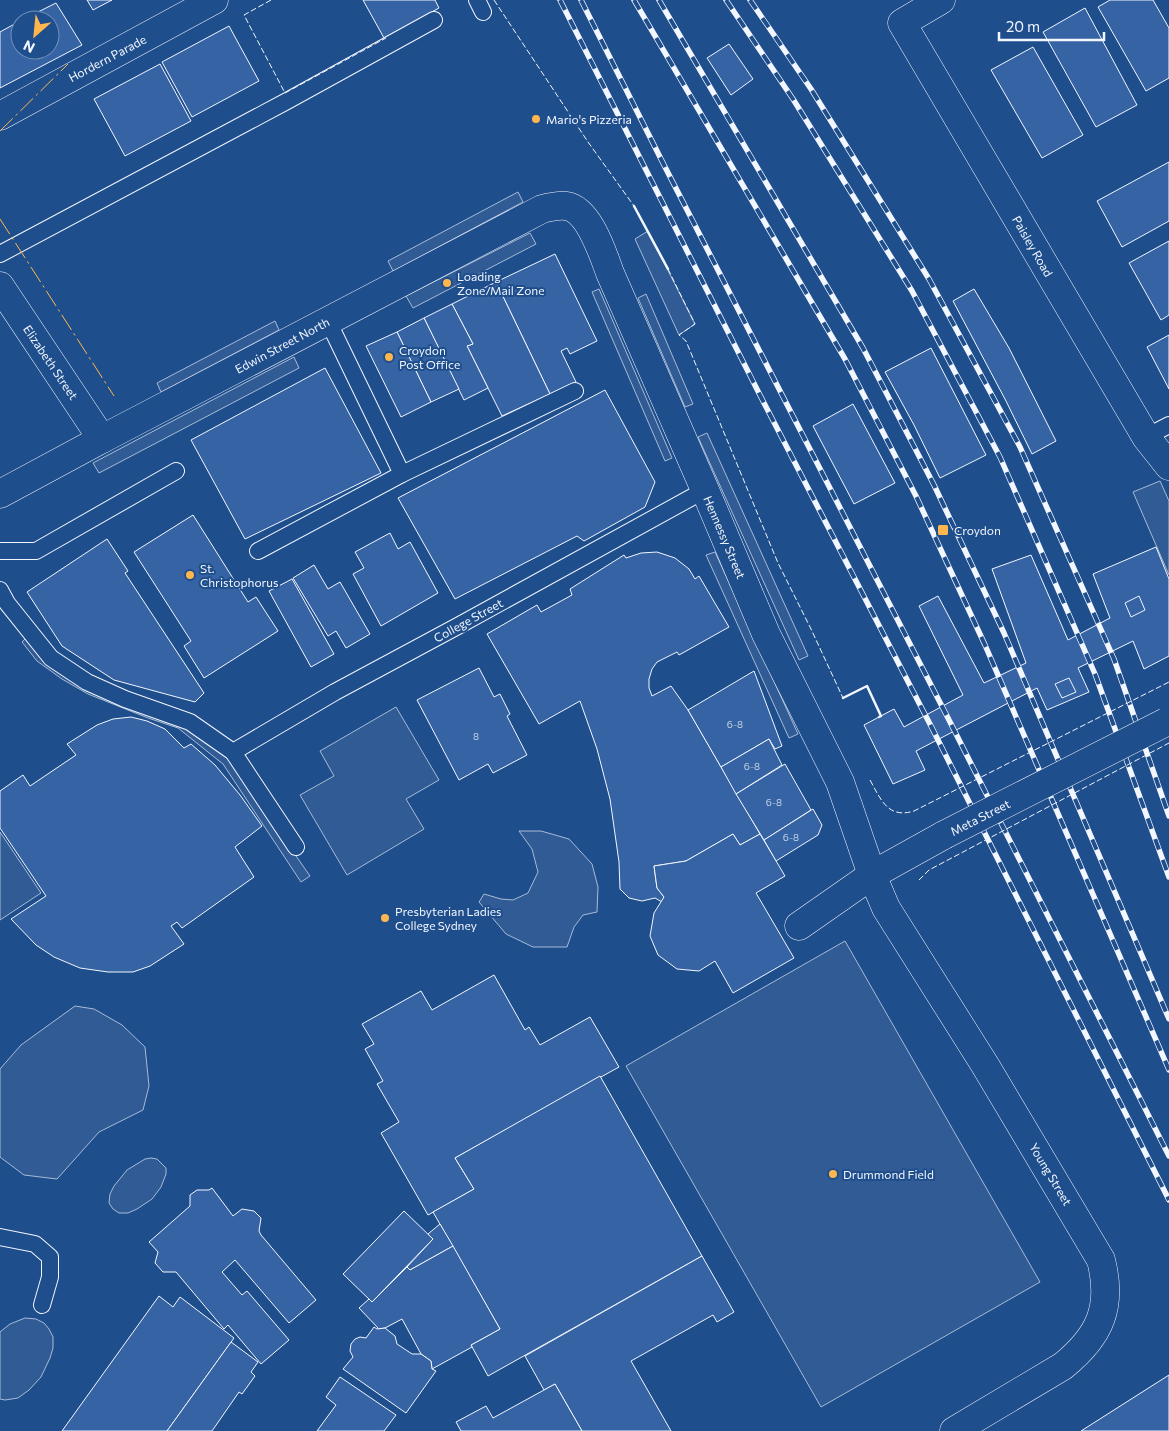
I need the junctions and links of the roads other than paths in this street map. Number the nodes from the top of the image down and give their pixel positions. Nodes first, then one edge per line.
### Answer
1 (214, 0) edge
2 (941, 0) edge
3 (434, 20) dead end
4 (0, 116) edge
5 (568, 206) joint
6 (0, 254) edge
7 (0, 286) edge
8 (328, 321) junction
9 (575, 390) dead end
10 (1158, 431) edge
11 (102, 439) junction
12 (1169, 466) edge
13 (176, 471) dead end
14 (402, 474) junction
15 (705, 490) junction
16 (0, 494) edge
17 (0, 551) edge
18 (258, 551) dead end
19 (0, 590) edge
20 (1168, 721) edge
21 (233, 752) junction
22 (296, 847) dead end
23 (872, 875) junction
24 (798, 926) dead end
25 (0, 1237) edge
26 (42, 1305) dead end
27 (954, 1431) edge

1 - 4 street, Hordern Parade
2 - 10 street, Paisley Road
3 - 6 lane
5 - 8 street, Edwin Street North
5 - 15 street, Hennessy Street
7 - 11 street, Elizabeth Street
8 - 11 street, Edwin Street North
8 - 14 lane
9 - 14 lane
10 - 12 street, Paisley Road
11 - 16 street, Edwin Street North
13 - 17 lane
14 - 18 lane
15 - 21 lane, College Street
15 - 23 street, Hennessy Street
19 - 21 lane
20 - 23 street, Meta Street, bridge
21 - 22 lane
23 - 24 street, Meta Street
23 - 27 street, Young Street
25 - 26 lane

